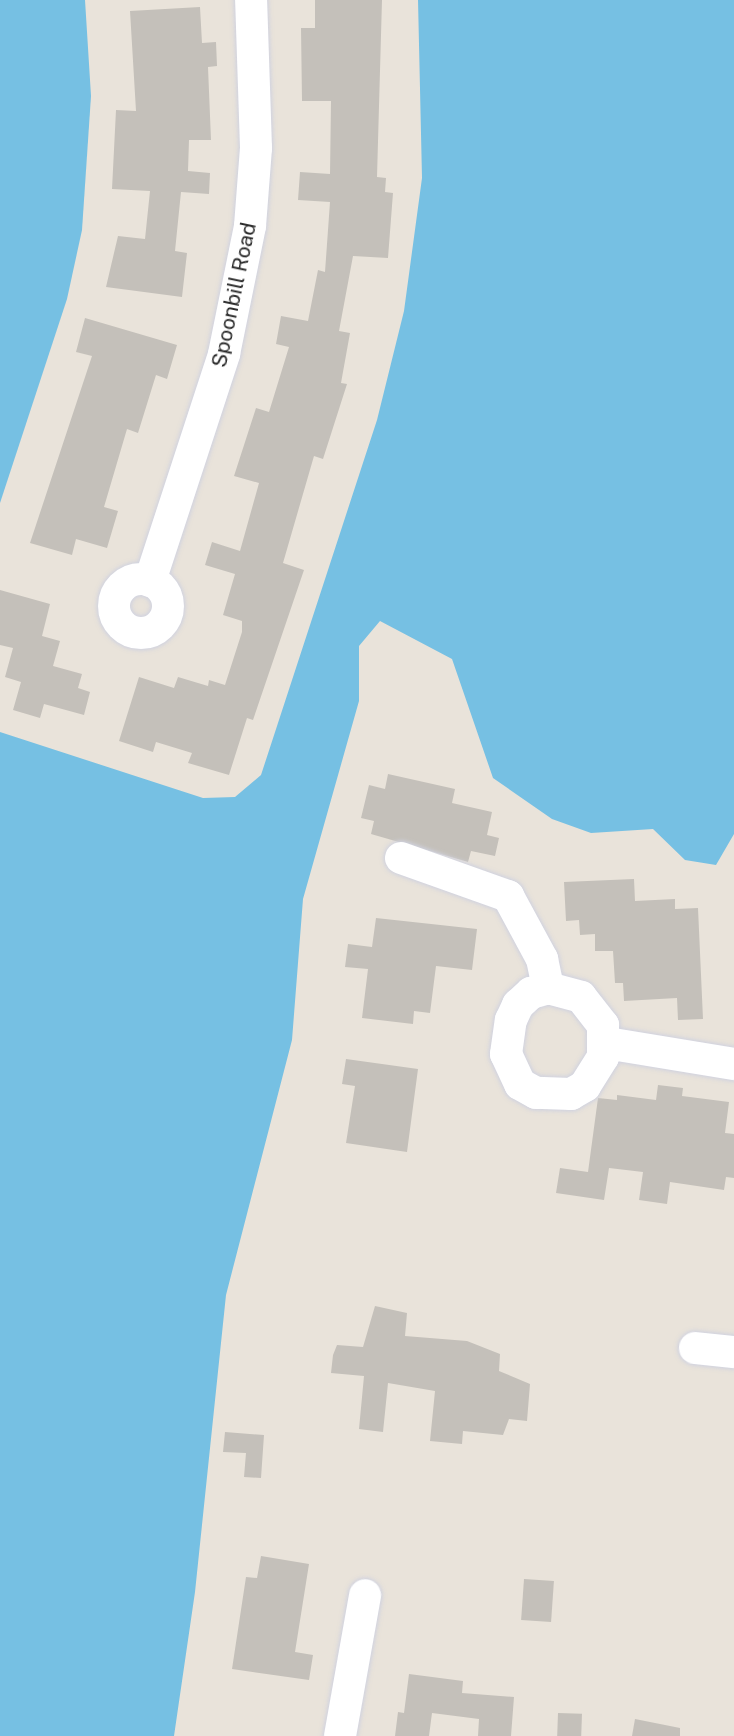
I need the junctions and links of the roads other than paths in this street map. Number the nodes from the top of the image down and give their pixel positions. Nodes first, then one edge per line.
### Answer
1 (251, 0) edge
2 (150, 580) dead end
3 (401, 858) dead end
4 (548, 988) junction
5 (606, 1043) junction
6 (734, 1064) edge
7 (695, 1348) dead end
8 (734, 1352) edge
9 (365, 1595) dead end
10 (340, 1736) edge

1 - 2 street, Spoonbill Road
3 - 4 street
4 - 5 street
4 - 5 street
5 - 6 street
7 - 8 street
9 - 10 street

